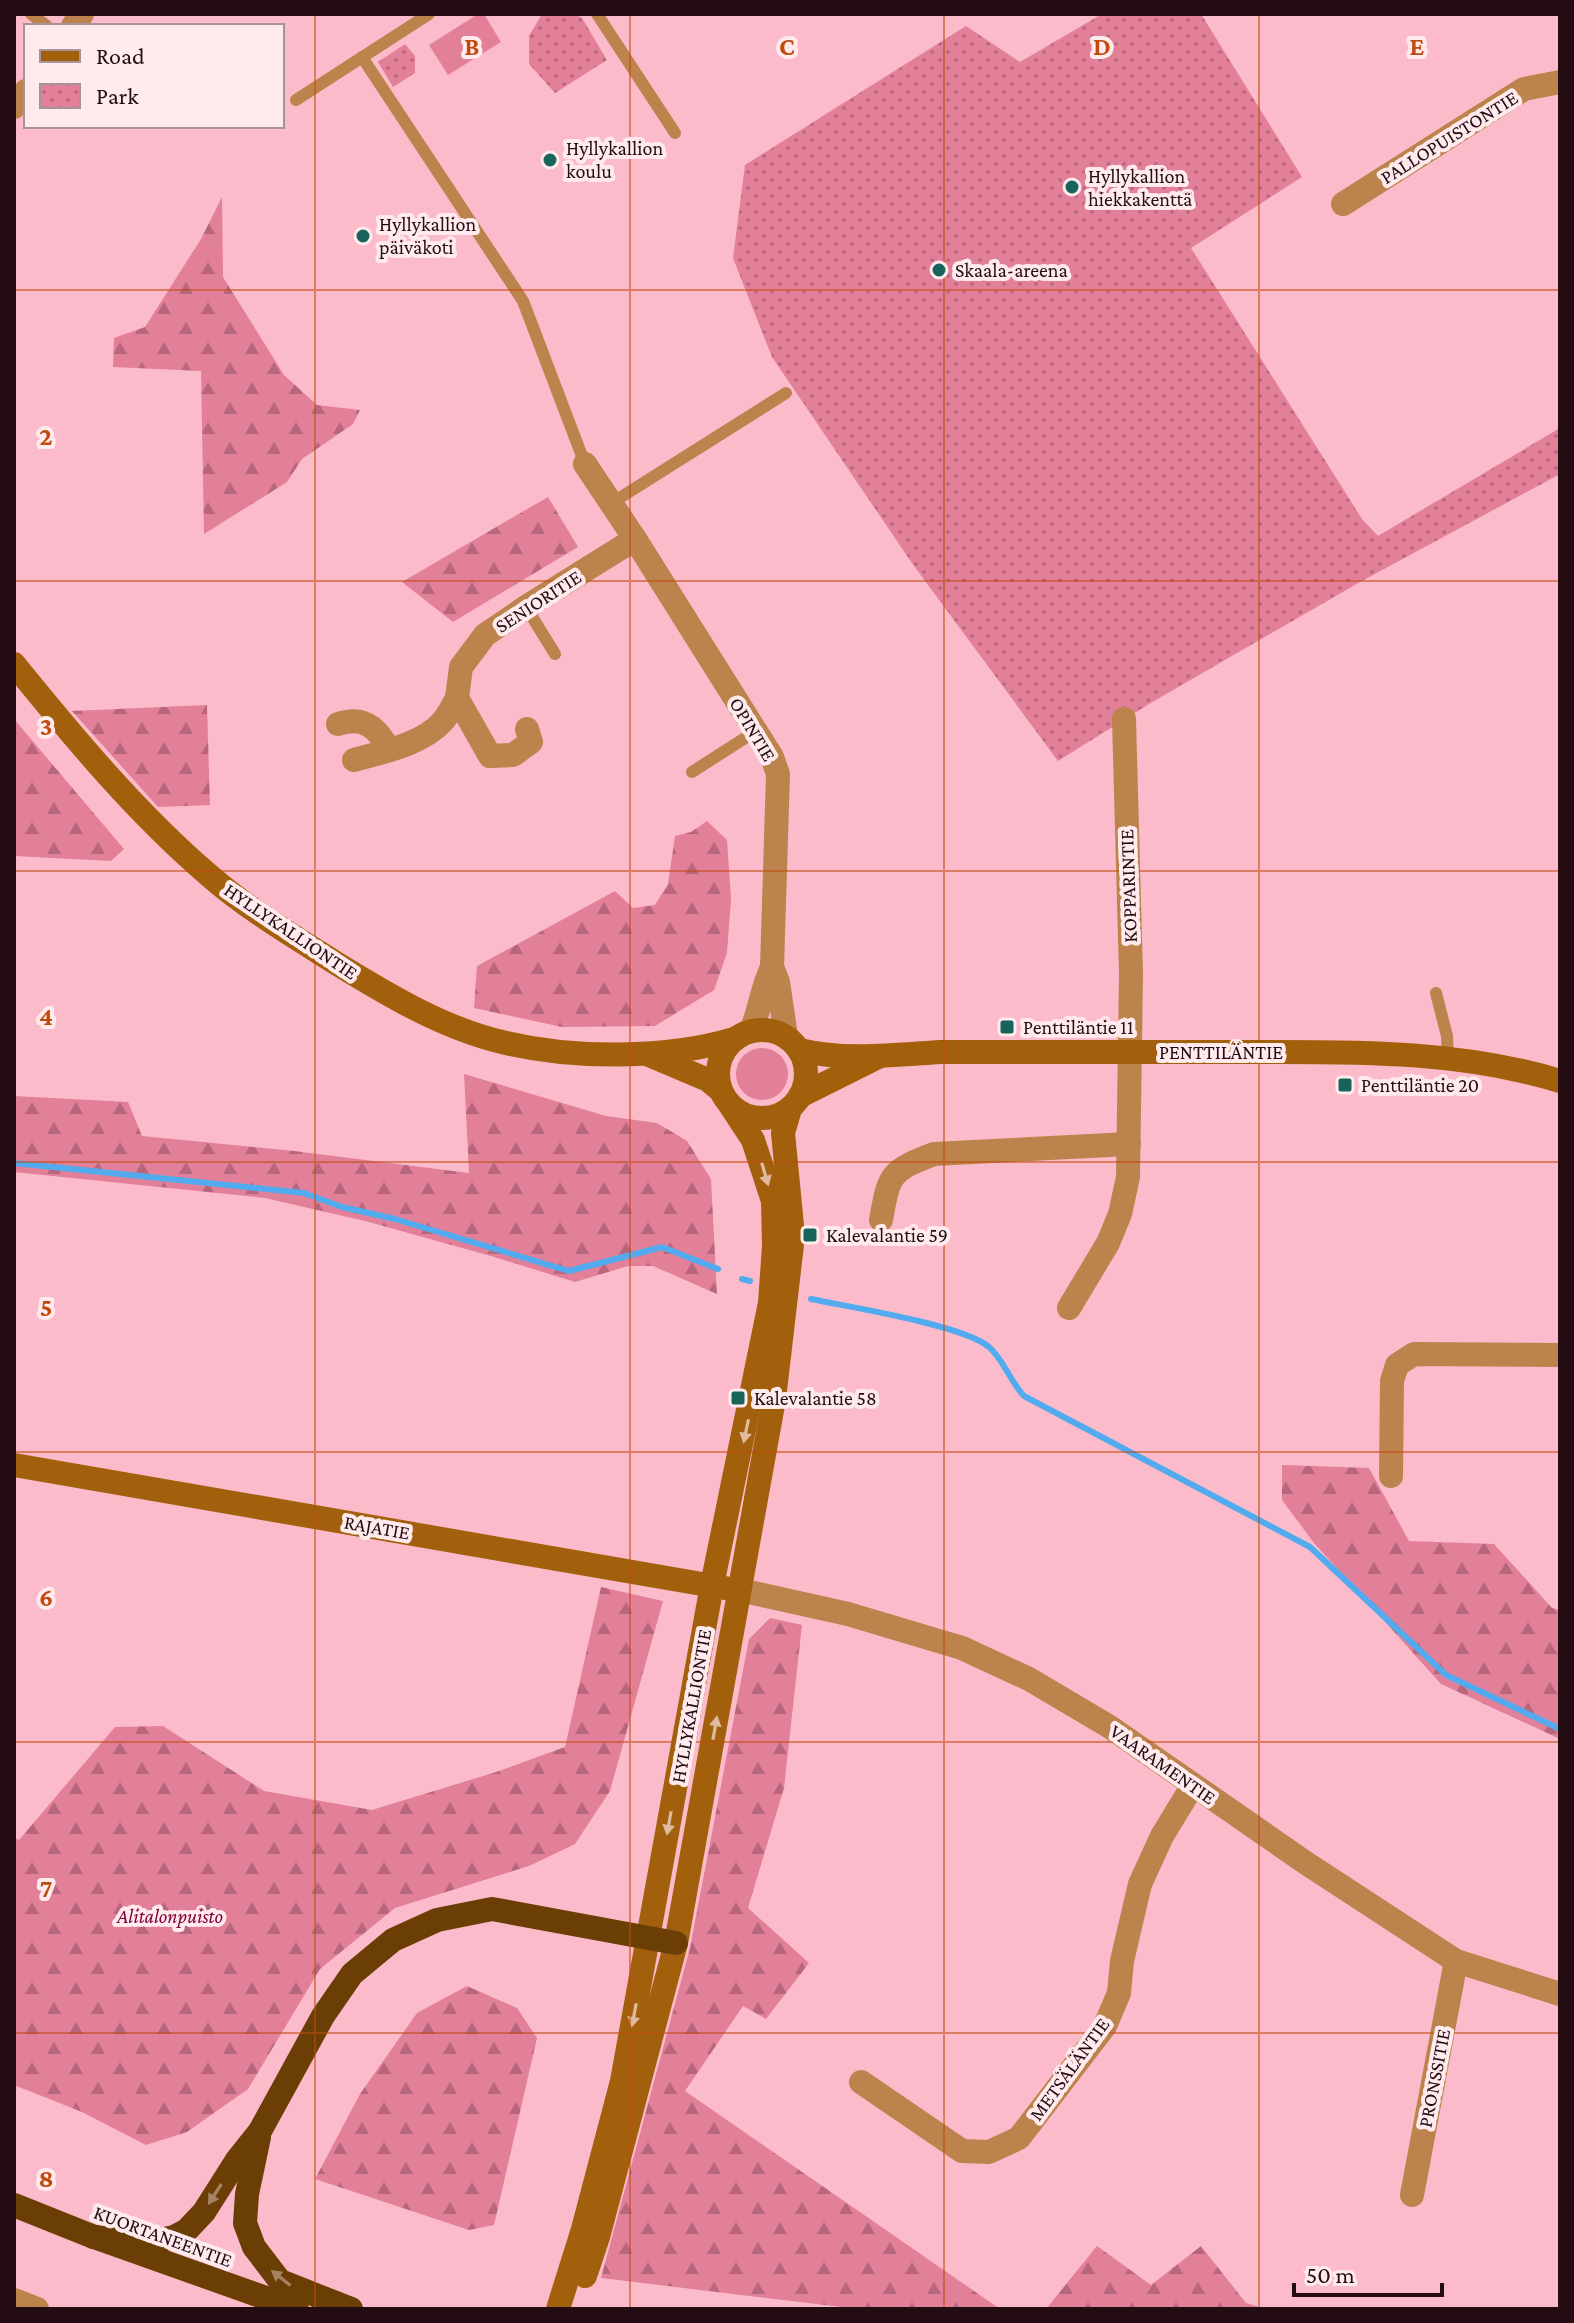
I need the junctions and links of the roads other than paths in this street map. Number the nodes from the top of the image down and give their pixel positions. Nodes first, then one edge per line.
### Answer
1 (429, 14) edge
2 (597, 14) edge
3 (362, 57) junction
4 (1560, 82) edge
5 (296, 100) dead end
6 (675, 133) dead end
7 (1343, 204) dead end
8 (786, 393) dead end
9 (585, 464) joint
10 (610, 504) junction
11 (635, 539) junction
12 (526, 607) junction
13 (555, 654) dead end
14 (14, 664) edge
15 (457, 698) junction
16 (1124, 719) dead end
17 (338, 724) dead end
18 (527, 729) dead end
19 (756, 731) junction
20 (389, 750) junction
21 (354, 760) dead end
22 (692, 772) dead end
23 (772, 967) junction
24 (1436, 993) dead end
25 (742, 1035) junction
26 (793, 1043) junction
27 (1131, 1052) junction
28 (649, 1055) junction
29 (880, 1056) junction
30 (1448, 1057) junction
31 (1558, 1073) edge
32 (725, 1097) junction
33 (795, 1102) junction
34 (1129, 1144) junction
35 (881, 1220) dead end
36 (1069, 1308) dead end
37 (1560, 1355) edge
38 (14, 1465) edge
39 (1391, 1476) dead end
40 (712, 1585) junction
41 (740, 1590) junction
42 (1193, 1785) junction
43 (649, 1938) junction
44 (676, 1943) junction
45 (1456, 1961) junction
46 (1560, 1994) edge
47 (861, 2082) dead end
48 (260, 2131) junction
49 (1412, 2195) dead end
50 (14, 2205) edge
51 (94, 2237) junction
52 (14, 2300) edge
53 (37, 2309) edge
54 (297, 2309) edge
55 (351, 2309) edge
56 (558, 2309) edge
57 (575, 2309) edge

1 - 3 lane
2 - 6 lane
3 - 5 lane
3 - 9 lane
4 - 7 street, PALLOPUISTONTIE
8 - 10 lane
9 - 10 street, OPINTIE
10 - 11 street, OPINTIE
11 - 12 street, SENIORITIE
11 - 19 street, OPINTIE
12 - 13 lane
12 - 15 street, SENIORITIE
14 - 28 main road, HYLLYKALLIONTIE
15 - 18 street
15 - 20 street
16 - 27 street, KOPPARINTIE
17 - 20 street
19 - 22 lane
19 - 23 street, OPINTIE
20 - 21 street
23 - 25 street, OPINTIE
23 - 26 street
24 - 30 lane
25 - 26 main road
25 - 28 main road, HYLLYKALLIONTIE
25 - 32 main road
26 - 29 main road, PENTTILÄNTIE
26 - 33 main road
27 - 29 main road, PENTTILÄNTIE
27 - 30 main road, PENTTILÄNTIE
27 - 34 street, KOPPARINTIE
28 - 32 main road, HYLLYKALLIONTIE
29 - 33 main road, PENTTILÄNTIE
30 - 31 main road, PENTTILÄNTIE
32 - 33 main road
32 -> 40 main road, HYLLYKALLIONTIE
33 - 41 main road, HYLLYKALLIONTIE
34 - 35 street
34 - 36 street, KOPPARINTIE
37 - 39 street
38 - 40 main road, RAJATIE
40 - 41 main road, RAJATIE
40 -> 43 main road, HYLLYKALLIONTIE
41 - 42 street, VAARAMENTIE
44 -> 41 main road, HYLLYKALLIONTIE
42 - 45 street, VAARAMENTIE
42 - 47 street, METSÄLÄNTIE
43 - 44 highway
43 - 48 highway
43 -> 56 main road, HYLLYKALLIONTIE
44 - 57 main road, HYLLYKALLIONTIE
45 - 46 street, VAARAMENTIE
45 - 49 street, PRONSSITIE
48 -> 51 highway
55 -> 48 highway
50 - 51 highway, KUORTANEENTIE
51 - 54 highway, KUORTANEENTIE
52 - 53 street

